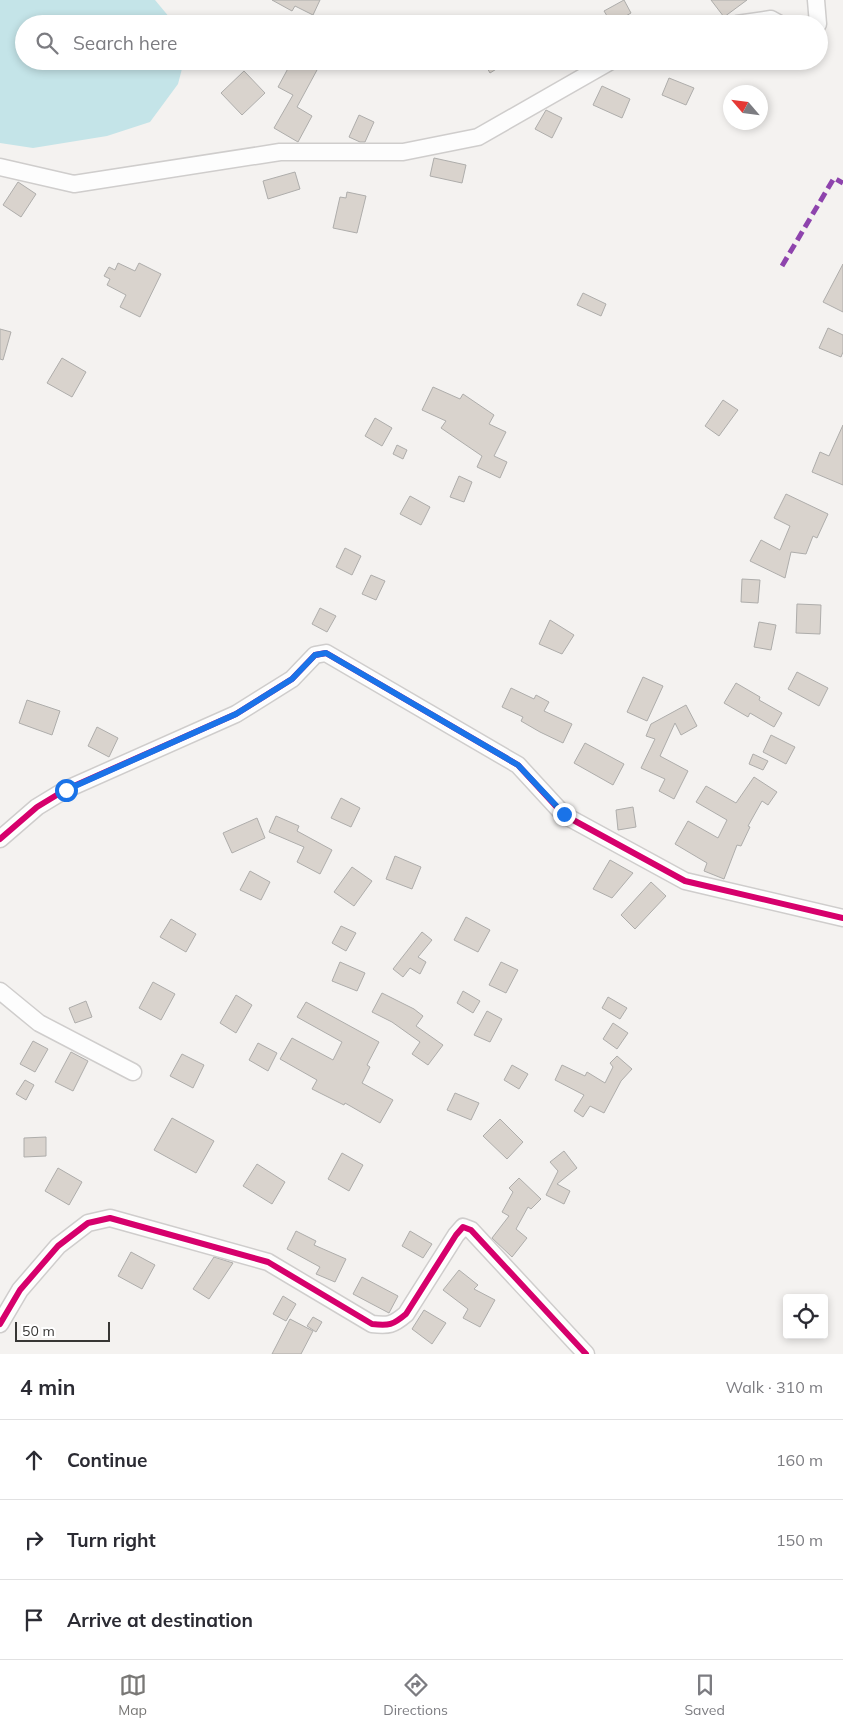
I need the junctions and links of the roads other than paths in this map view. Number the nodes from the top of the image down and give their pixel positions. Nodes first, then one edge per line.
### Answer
1 (816, 0) edge
2 (817, 15) edge
3 (595, 70) edge
4 (0, 167) edge
5 (0, 839) edge
6 (843, 918) edge
7 (0, 991) edge
8 (133, 1072) dead end
9 (0, 1324) edge
10 (586, 1354) edge

1 - 2 street
3 - 4 street
5 - 6 street
7 - 8 street
9 - 10 street

